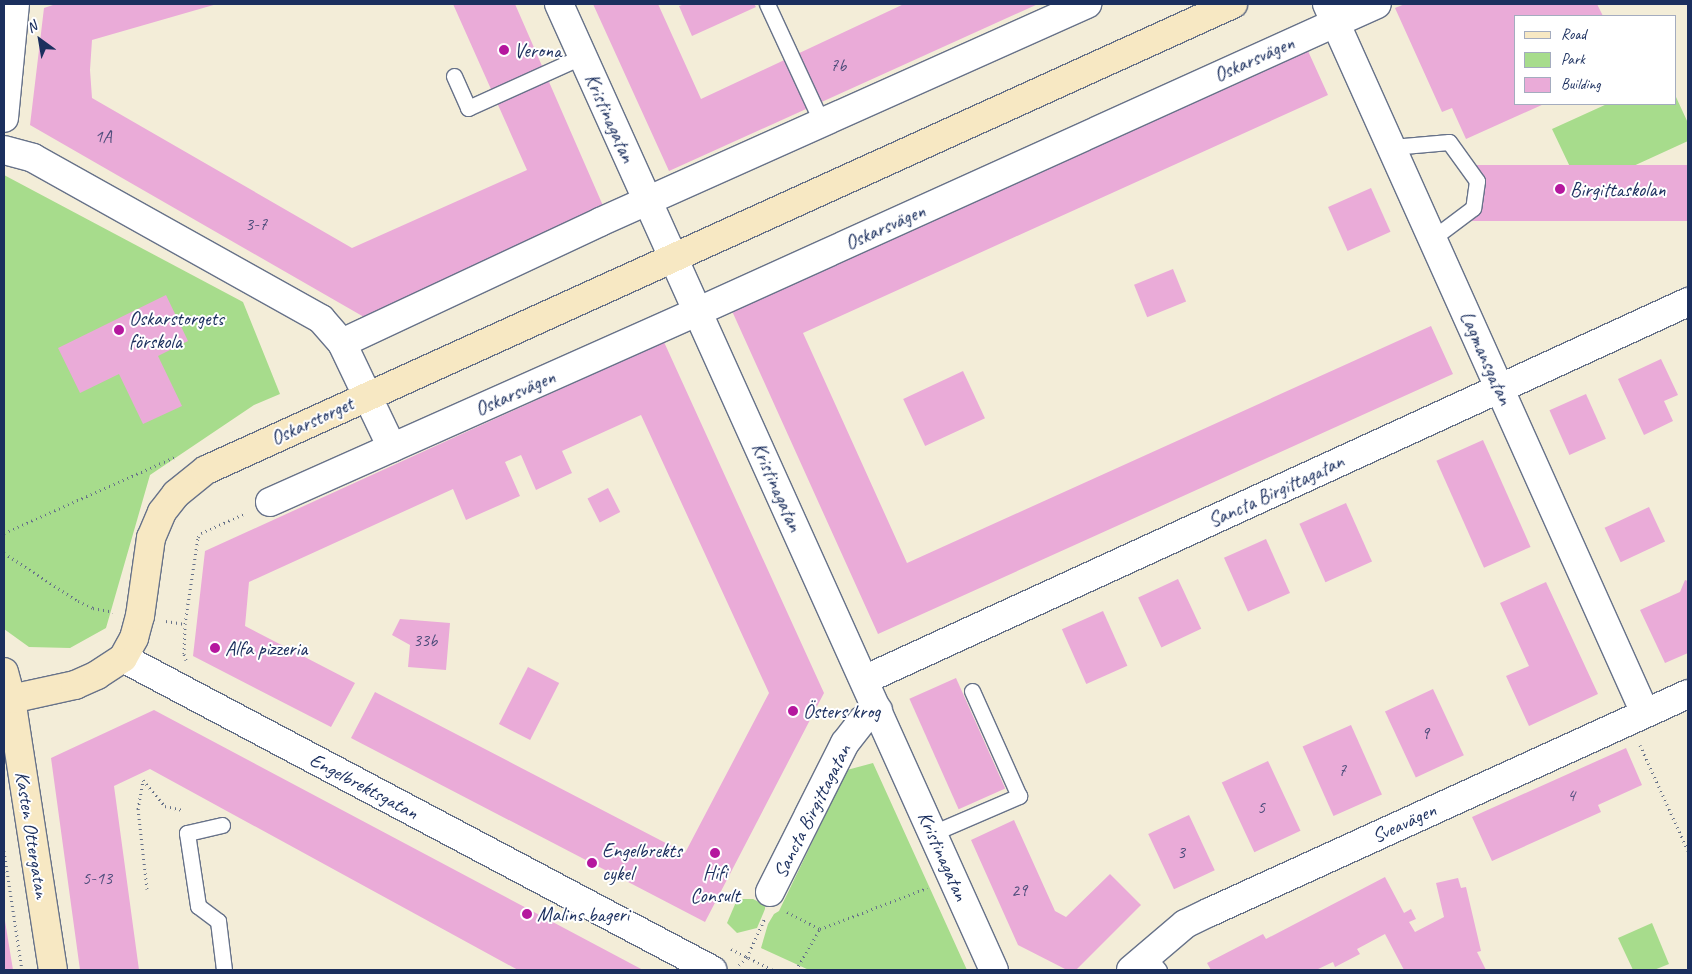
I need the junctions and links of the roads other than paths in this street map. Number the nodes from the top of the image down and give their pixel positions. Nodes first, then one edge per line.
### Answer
1 (15, 4) edge
2 (559, 4) edge
3 (767, 4) edge
4 (1087, 4) edge
5 (1233, 4) edge
6 (1377, 4) edge
7 (1331, 13) edge
8 (582, 56) junction
9 (454, 76) dead end
10 (4, 118) edge
11 (822, 123) junction
12 (1392, 147) junction
13 (4, 150) edge
14 (648, 202) junction
15 (1433, 238) junction
16 (674, 256) junction
17 (1688, 302) edge
18 (698, 311) junction
19 (342, 342) junction
20 (1500, 388) junction
21 (367, 395) junction
22 (392, 448) junction
23 (270, 502) road end
24 (124, 658) junction
25 (4, 672) edge
26 (864, 680) junction
27 (972, 691) dead end
28 (1688, 694) edge
29 (7, 696) edge
30 (878, 710) junction
31 (1637, 716) junction
32 (222, 824) road end
33 (933, 834) junction
34 (770, 898) road end
35 (1146, 966) edge
36 (53, 970) edge
37 (224, 970) edge
38 (712, 970) edge
39 (994, 970) edge

1 - 10 street
2 - 8 street, Kristinagatan
3 - 11 lane
4 - 11 street
5 - 16 street
6 - 7 street, Oskarsvägen
7 - 12 street, Lagmansgatan
7 - 18 street, Oskarsvägen
8 - 9 lane
8 - 14 street, Kristinagatan
11 - 14 street
12 - 15 street, Lagmansgatan
12 - 15 lane
13 - 19 street, Oskarstorget
14 - 16 street, Kristinagatan
14 - 19 street
15 - 20 street, Lagmansgatan
16 - 18 street, Kristinagatan
16 - 21 street
17 - 20 street, Sancta Birgittagatan
18 - 22 street, Oskarsvägen
18 - 26 street, Kristinagatan
19 - 21 street, Oskarstorget
20 - 26 street, Sancta Birgittagatan
20 - 31 street, Lagmansgatan
21 - 22 street
21 - 24 street, Oskarstorget
22 - 23 street, Oskarsvägen
24 - 29 street
24 - 38 street, Engelbrektsgatan
25 - 29 street
26 - 30 street, Kristinagatan
27 - 33 lane
28 - 31 street, Sveavägen
29 - 36 street, Kasten Ottergatan
30 - 33 street, Kristinagatan
30 - 34 street, Sancta Birgittagatan
31 - 35 street, Sveavägen
32 - 37 lane
33 - 39 street, Kristinagatan

